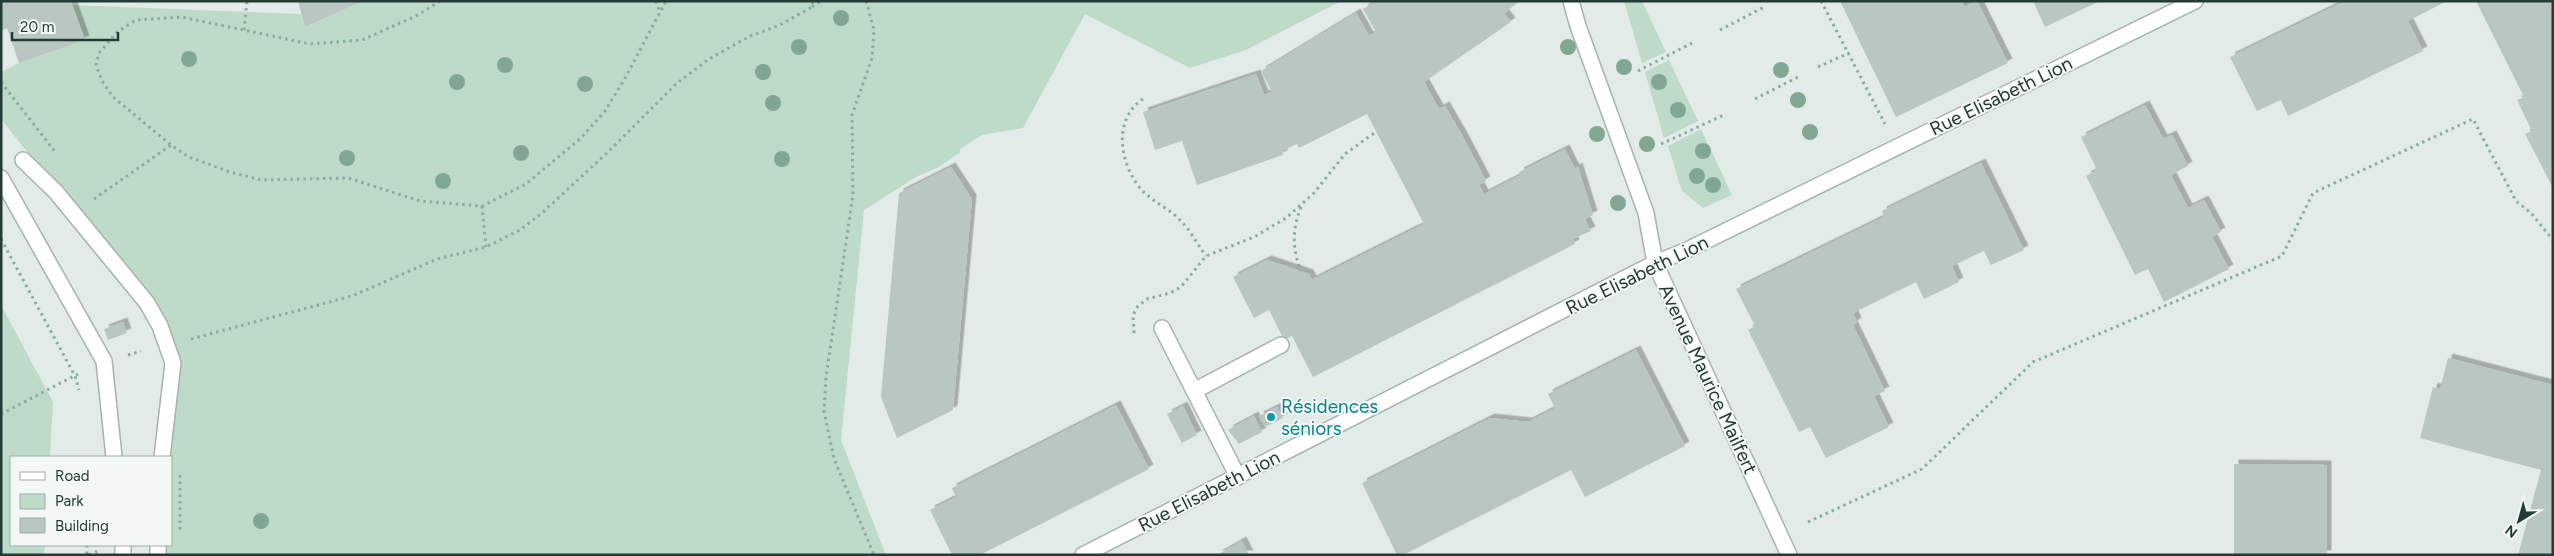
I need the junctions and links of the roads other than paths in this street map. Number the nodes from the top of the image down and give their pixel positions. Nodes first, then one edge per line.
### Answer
1 (1571, 1) edge
2 (2195, 1) edge
3 (23, 160) dead end
4 (1, 178) edge
5 (1655, 263) junction
6 (1162, 328) dead end
7 (1281, 345) dead end
8 (1194, 391) junction
9 (114, 456) edge
10 (162, 456) edge
11 (1238, 477) junction
12 (1083, 555) edge
13 (1789, 555) edge

1 - 5 street, Avenue Maurice Mailfert
2 - 5 street, Rue Elisabeth Lion
3 - 10 street
4 - 9 street
5 - 11 street, Rue Elisabeth Lion
5 - 13 street, Avenue Maurice Mailfert
6 - 8 street
7 - 8 street
8 - 11 street
11 - 12 street, Rue Elisabeth Lion

